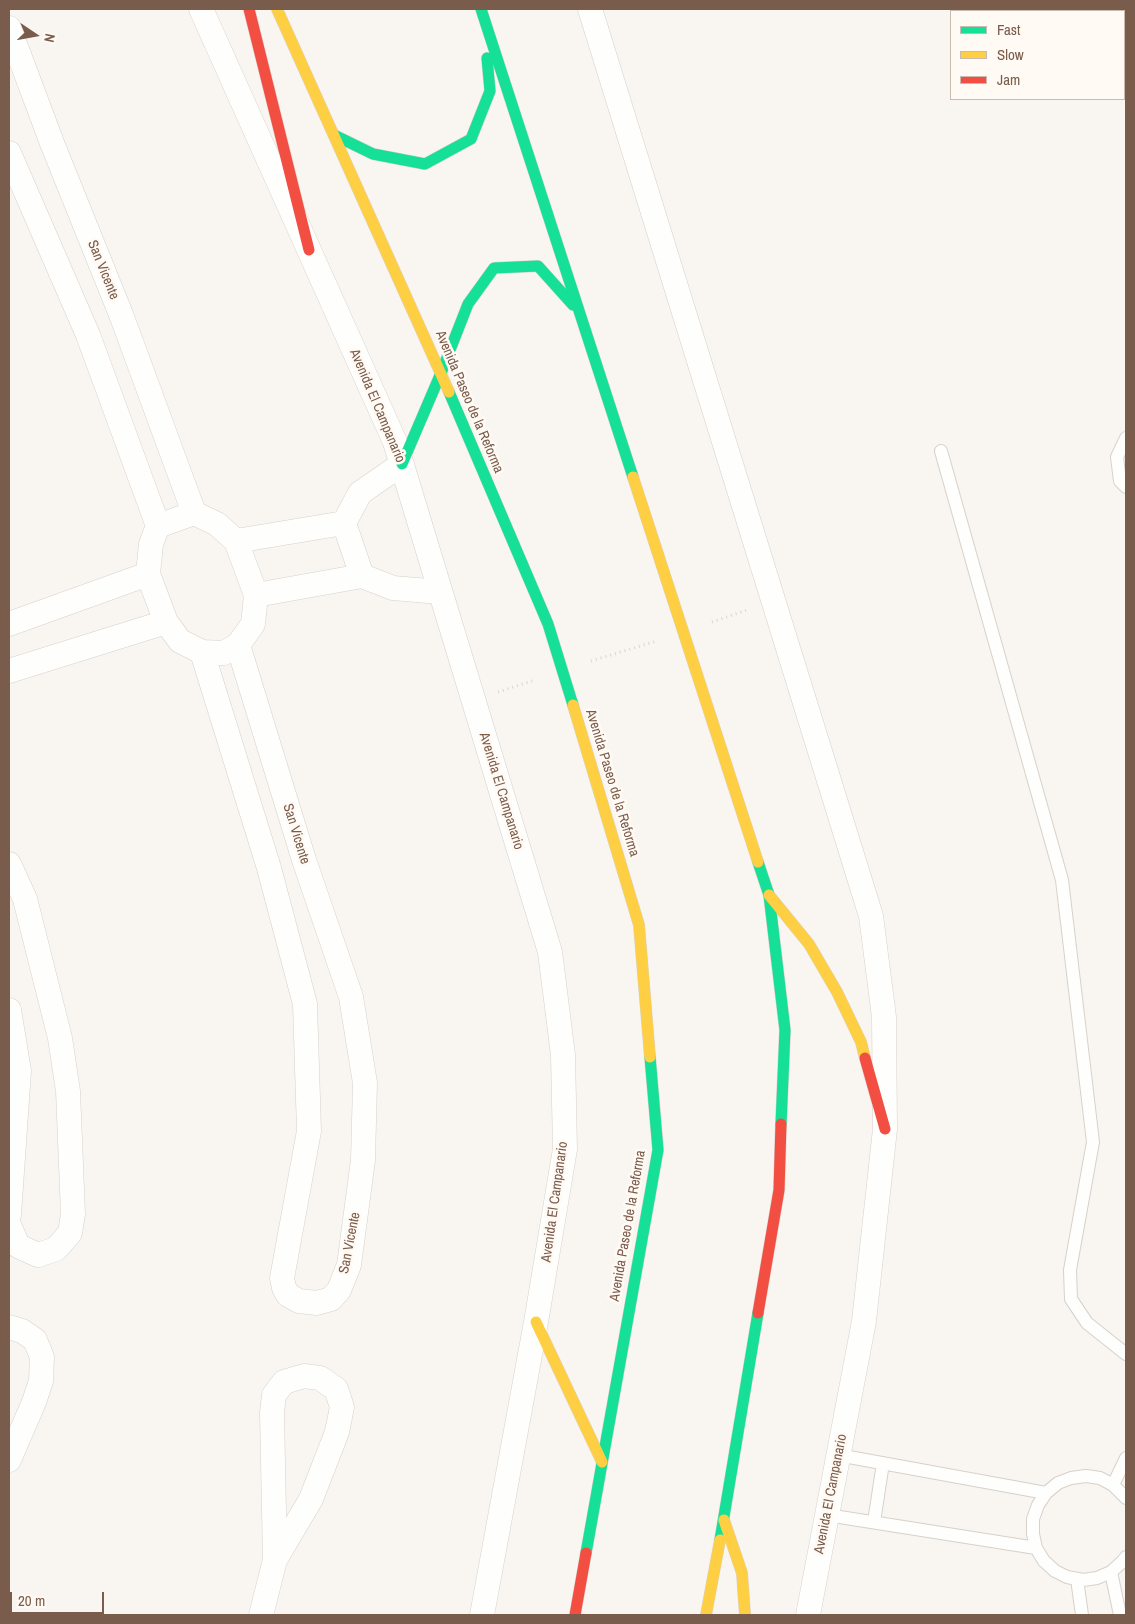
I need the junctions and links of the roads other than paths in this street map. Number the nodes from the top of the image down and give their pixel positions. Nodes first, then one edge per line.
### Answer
1 (201, 9) edge
2 (249, 9) edge
3 (277, 9) edge
4 (590, 9) edge
5 (481, 10) edge
6 (9, 28) edge
7 (334, 135) junction
8 (9, 153) edge
9 (309, 250) junction
10 (579, 312) junction
11 (122, 317) junction
12 (88, 335) junction
13 (441, 373) junction
14 (1126, 438) edge
15 (941, 452) dead end
16 (402, 464) junction
17 (1126, 488) edge
18 (194, 513) junction
19 (344, 523) junction
20 (158, 526) junction
21 (236, 541) junction
22 (148, 574) junction
23 (362, 576) junction
24 (440, 592) junction
25 (256, 595) junction
26 (166, 622) junction
27 (9, 624) edge
28 (238, 645) junction
29 (202, 652) junction
30 (9, 671) edge
31 (304, 860) junction
32 (9, 864) edge
33 (269, 868) junction
34 (769, 895) junction
35 (9, 1010) edge
36 (885, 1129) junction
37 (9, 1215) edge
38 (9, 1225) edge
39 (536, 1322) junction
40 (9, 1327) edge
41 (1126, 1354) edge
42 (15, 1425) edge
43 (838, 1455) junction
44 (1126, 1458) edge
45 (9, 1460) edge
46 (602, 1462) junction
47 (883, 1463) junction
48 (1113, 1485) junction
49 (1046, 1493) junction
50 (1126, 1498) edge
51 (827, 1515) junction
52 (724, 1519) junction
53 (874, 1522) junction
54 (1036, 1548) junction
55 (1126, 1557) edge
56 (275, 1560) junction
57 (1111, 1572) junction
58 (1077, 1579) junction
59 (261, 1615) edge
60 (482, 1615) edge
61 (575, 1615) edge
62 (706, 1615) edge
63 (745, 1615) edge
64 (808, 1615) edge
65 (1082, 1615) edge
66 (1120, 1615) edge

1 - 9 street, Avenida El Campanario
2 - 9 street
3 - 7 street, Avenida Paseo de la Reforma
4 - 36 street, Avenida El Campanario
5 - 7 street
5 - 10 street
6 - 11 street, San Vicente
7 - 13 street, Avenida Paseo de la Reforma
8 - 12 street
9 - 16 street, Avenida El Campanario
10 - 13 street
10 - 34 street
11 - 12 street
11 - 18 street, San Vicente
12 - 20 street
13 - 16 street
13 - 46 street, Avenida Paseo de la Reforma
14 - 17 lane
15 - 41 lane
16 - 19 street
16 - 24 street, Avenida El Campanario
18 - 20 street
18 - 21 street
19 - 21 street
19 - 23 street
20 - 22 street
21 - 25 street
22 - 26 street
22 - 27 street
23 - 24 street
23 - 25 street
24 - 39 street, Avenida El Campanario
25 - 28 street
26 - 29 street
26 - 30 street
28 - 29 street
28 - 31 street, San Vicente
29 - 33 street, San Vicente
31 - 33 street
31 - 33 street, San Vicente
32 - 38 street
34 - 36 street
34 - 52 street
35 - 37 street
36 - 43 street, Avenida El Campanario
39 - 46 street
39 - 60 street, Avenida El Campanario
40 - 42 street
42 - 45 street
43 - 47 lane
43 - 51 street, Avenida El Campanario
44 - 48 lane
46 - 61 street, Avenida Paseo de la Reforma
47 - 49 lane
47 - 53 lane
48 - 49 lane
48 - 50 lane
49 - 54 lane
51 - 53 lane
51 - 64 street, Avenida El Campanario
52 - 62 street
52 - 63 street
53 - 54 lane
54 - 58 lane
55 - 57 lane
56 - 56 street
56 - 59 street
57 - 58 lane
57 - 66 lane
58 - 65 lane

